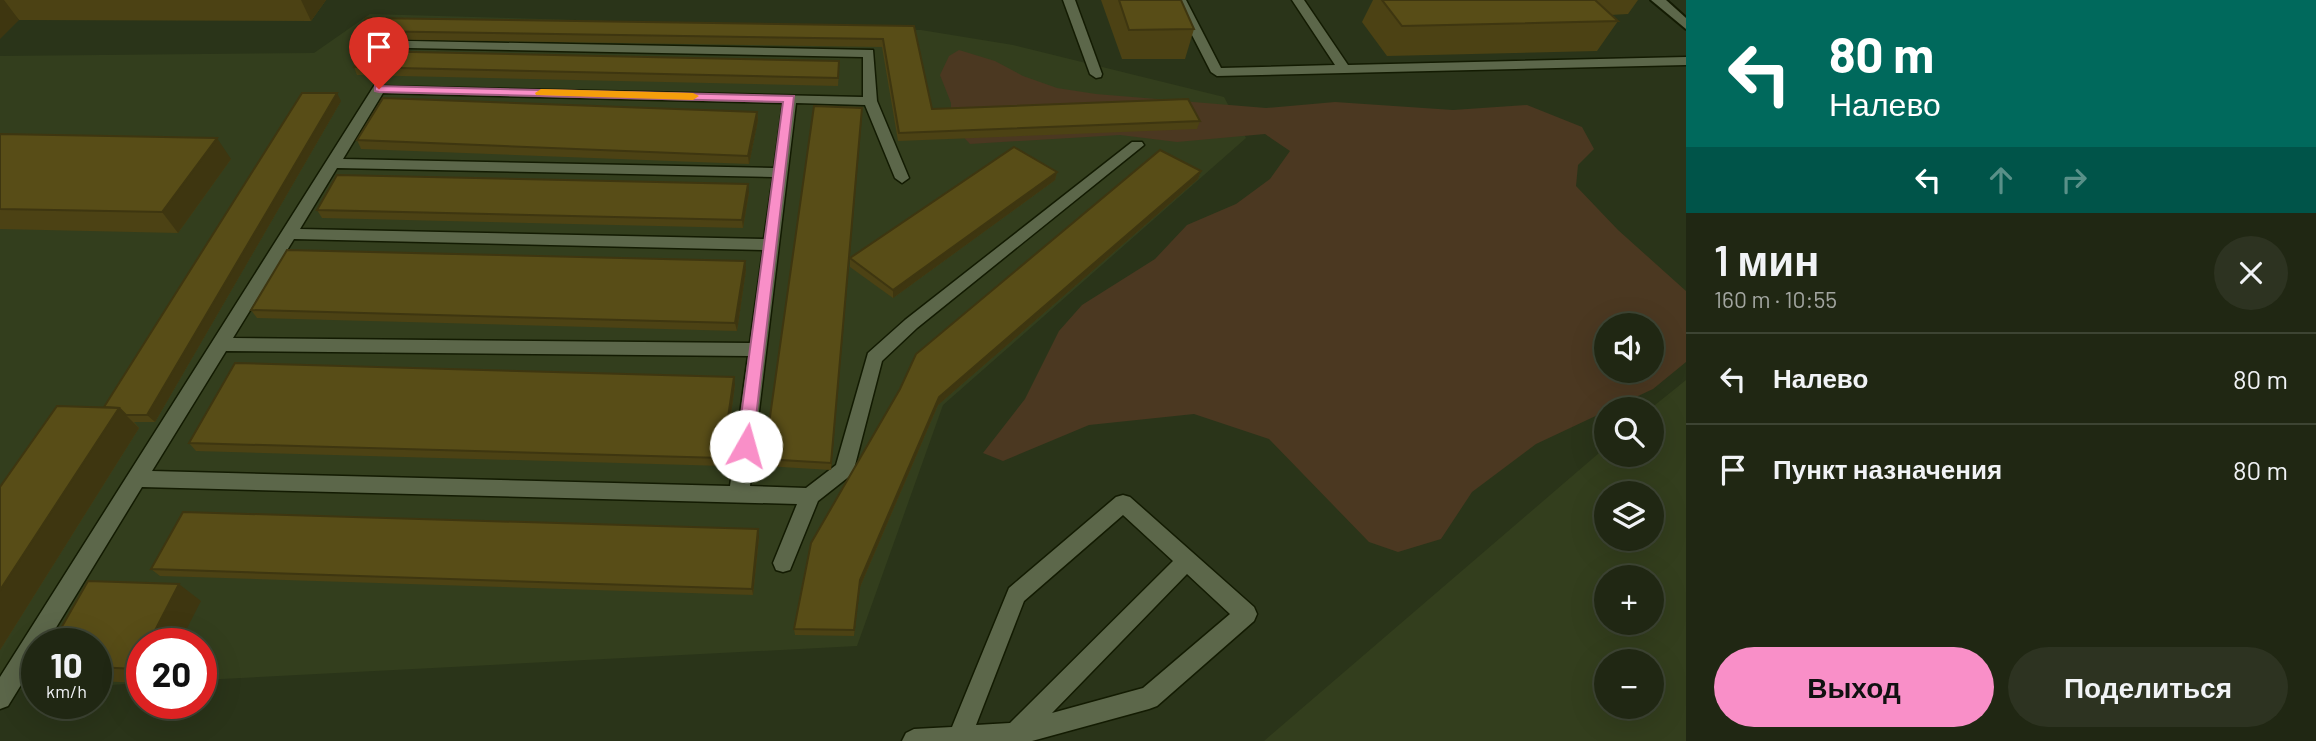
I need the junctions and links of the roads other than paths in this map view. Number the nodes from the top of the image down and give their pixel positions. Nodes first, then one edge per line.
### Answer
1 (1069, 0) edge
2 (1180, 0) edge
3 (1298, 0) edge
4 (1658, 0) edge
5 (1686, 25) edge
6 (362, 44) edge
7 (1686, 61) edge
8 (1344, 69) junction
9 (1096, 74) dead end
10 (790, 99) junction
11 (870, 102) junction
12 (1137, 145) dead end
13 (333, 163) junction
14 (780, 173) junction
15 (902, 178) dead end
16 (289, 234) junction
17 (771, 245) junction
18 (220, 344) junction
19 (758, 350) junction
20 (137, 479) junction
21 (739, 494) junction
22 (810, 496) junction
23 (1187, 561) junction
24 (783, 563) dead end
25 (0, 698) edge
26 (1015, 734) junction
27 (959, 738) junction
28 (914, 741) edge

1 - 9 lane
2 - 8 lane
3 - 8 lane
4 - 5 street
6 - 11 lane
7 - 8 lane
10 - 11 lane
10 - 13 lane
10 - 14 lane
11 - 15 lane
12 - 22 lane
13 - 14 lane
13 - 16 lane
14 - 17 lane
16 - 17 lane
16 - 18 lane
17 - 19 lane
18 - 19 lane
18 - 20 lane
19 - 21 lane
20 - 21 lane
20 - 25 lane
21 - 22 lane
22 - 24 lane
23 - 26 lane
23 - 26 lane
23 - 27 lane
26 - 27 lane
27 - 28 lane

